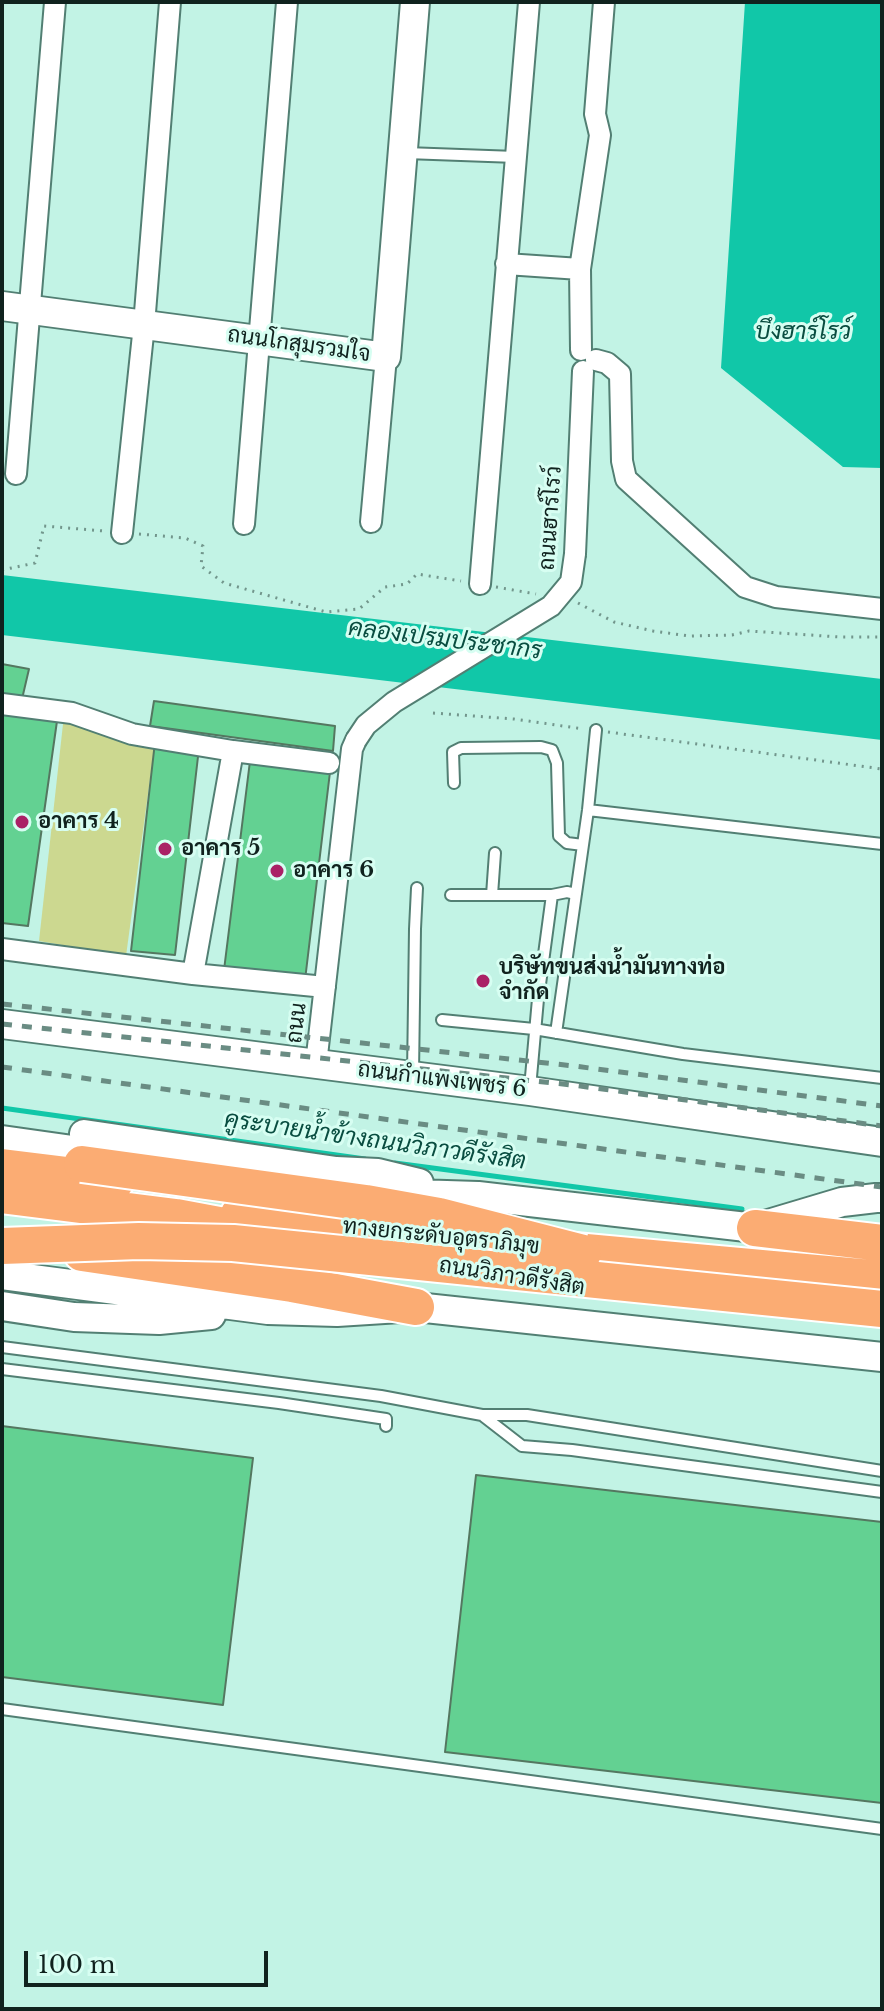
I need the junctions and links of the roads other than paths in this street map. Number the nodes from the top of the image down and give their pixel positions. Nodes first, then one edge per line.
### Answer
1 (55, 2) edge
2 (170, 2) edge
3 (287, 2) edge
4 (415, 2) edge
5 (529, 2) edge
6 (604, 2) edge
7 (403, 153) junction
8 (516, 157) junction
9 (507, 257) junction
10 (581, 262) junction
11 (16, 308) edge
12 (144, 325) junction
13 (259, 340) junction
14 (386, 357) junction
15 (587, 360) junction
16 (16, 474) dead end
17 (371, 522) dead end
18 (244, 524) dead end
19 (122, 533) road end
20 (480, 584) road end
21 (882, 609) edge
22 (2, 704) edge
23 (596, 730) road end
24 (233, 751) junction
25 (329, 763) dead end
26 (454, 783) dead end
27 (588, 810) junction
28 (882, 844) edge
29 (583, 845) junction
30 (495, 853) dead end
31 (417, 888) dead end
32 (576, 894) junction
33 (451, 895) dead end
34 (492, 895) junction
35 (552, 895) junction
36 (2, 949) edge
37 (193, 974) junction
38 (325, 987) junction
39 (442, 1020) dead end
40 (2, 1024) edge
41 (534, 1029) junction
42 (556, 1033) junction
43 (316, 1064) junction
44 (413, 1076) junction
45 (882, 1078) edge
46 (530, 1091) junction
47 (2, 1122) edge
48 (2, 1140) edge
49 (882, 1142) edge
50 (2, 1152) edge
51 (2, 1167) edge
52 (2, 1182) edge
53 (2, 1195) edge
54 (478, 1196) junction
55 (882, 1198) edge
56 (2, 1219) edge
57 (755, 1228) junction
58 (233, 1243) junction
59 (882, 1243) edge
60 (2, 1245) edge
61 (583, 1253) junction
62 (882, 1265) edge
63 (2, 1275) edge
64 (882, 1279) edge
65 (2, 1306) edge
66 (416, 1307) junction
67 (882, 1309) edge
68 (268, 1310) junction
69 (882, 1318) edge
70 (2, 1347) edge
71 (882, 1357) edge
72 (2, 1369) edge
73 (282, 1383) junction
74 (279, 1403) junction
75 (482, 1415) junction
76 (386, 1426) dead end
77 (882, 1471) edge
78 (882, 1492) edge
79 (2, 1709) edge
80 (882, 1829) edge

1 - 11 street
2 - 12 street
3 - 13 street
4 - 7 main road, ถนนโกสุมรวมใจ
5 - 8 street
6 - 10 street, ถนนฮาร์โรว์
7 - 8 lane
7 - 14 main road, ถนนโกสุมรวมใจ
8 - 9 street
9 - 10 street
9 - 20 street
10 - 15 street, ถนนฮาร์โรว์
11 - 12 main road, ถนนโกสุมรวมใจ
11 - 16 street
12 - 13 main road, ถนนโกสุมรวมใจ
12 - 19 street
13 - 14 main road, ถนนโกสุมรวมใจ
13 - 18 street
14 - 17 street
15 - 21 street
15 - 38 street, ถนนฮาร์โรว์, bridge
22 - 24 street
23 - 27 lane
24 - 25 street
24 - 37 street
26 - 29 lane
27 - 28 lane
27 - 29 lane
29 - 32 lane
30 - 34 lane
31 - 44 lane
32 - 35 lane
32 - 42 lane
33 - 34 lane
34 - 35 lane
35 - 41 lane
36 - 37 street
37 - 38 street
38 - 43 street, ถนน
39 - 41 lane
40 - 43 main road, ถนนกำแพงเพชร 6
41 - 42 lane
41 - 46 lane
42 - 45 lane
43 - 44 main road, ถนนกำแพงเพชร 6
44 - 46 main road, ถนนกำแพงเพชร 6
46 - 49 main road, ถนนกำแพงเพชร 6
47 - 54 main road
48 - 54 main road
50 - 61 highway, bridge
51 - 62 highway, ถนนวิภาวดีรังสิต
52 - 61 highway, ทางยกระดับอุตราภิมุข, bridge
53 - 69 highway, ถนนวิภาวดีรังสิต
54 - 57 main road
55 - 57 main road
56 - 58 highway, ทางยกระดับอุตราภิมุข, bridge
57 - 59 highway
58 - 60 highway, ทางยกระดับอุตราภิมุข, bridge
58 - 67 highway, ทางยกระดับอุตราภิมุข, bridge
60 - 66 highway
61 - 64 highway, ทางยกระดับอุตราภิมุข
63 - 68 main road, ถนนวิภาวดีรังสิต
65 - 68 main road
66 - 68 main road, ถนนวิภาวดีรังสิต
66 - 71 main road, ถนนวิภาวดีรังสิต
70 - 73 lane
72 - 74 lane
73 - 74 lane
73 - 75 lane
74 - 76 lane
75 - 77 lane
75 - 78 lane
79 - 80 lane

